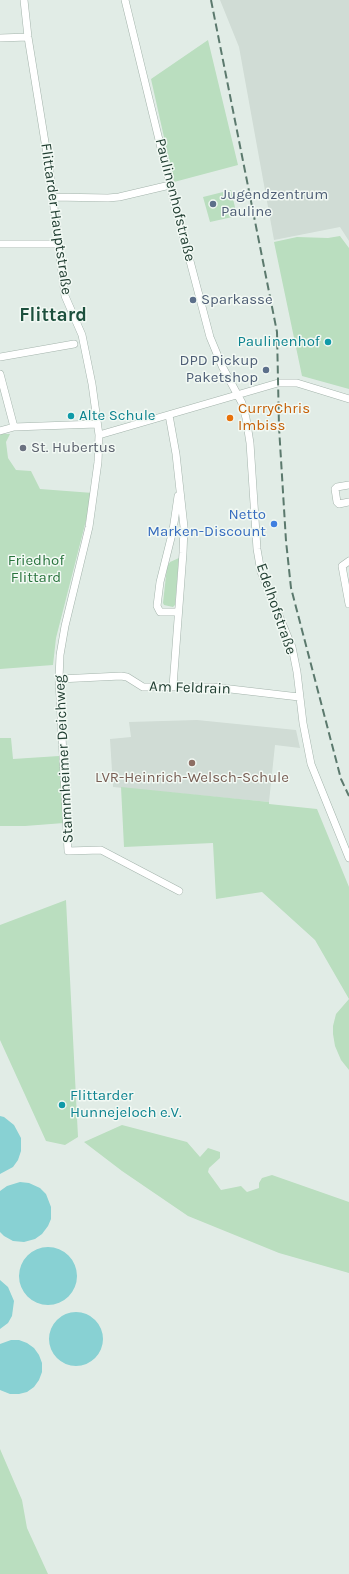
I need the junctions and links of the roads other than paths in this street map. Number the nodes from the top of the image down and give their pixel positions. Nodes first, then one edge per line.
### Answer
1 (24, 0) edge
2 (125, 0) edge
3 (28, 37) junction
4 (0, 38) edge
5 (170, 185) junction
6 (52, 197) junction
7 (0, 244) edge
8 (58, 244) junction
9 (74, 344) dead end
10 (0, 357) edge
11 (0, 374) edge
12 (237, 395) junction
13 (349, 399) edge
14 (169, 415) junction
15 (97, 424) junction
16 (14, 427) junction
17 (0, 432) edge
18 (99, 436) junction
19 (349, 485) edge
20 (179, 488) junction
21 (349, 502) edge
22 (349, 561) edge
23 (349, 602) edge
24 (178, 612) junction
25 (59, 679) junction
26 (173, 686) junction
27 (299, 697) junction
28 (349, 858) edge
29 (179, 890) dead end

1 - 3 street, Flittarder Hauptstraße
2 - 5 street, Paulinenhofstraße
3 - 4 street
3 - 6 street, Flittarder Hauptstraße
5 - 6 street
5 - 12 street, Paulinenhofstraße
6 - 8 street, Flittarder Hauptstraße
7 - 8 street
8 - 15 street, Flittarder Hauptstraße
9 - 10 street
11 - 16 street
12 - 13 street
12 - 14 street
12 - 27 street, Edelhofstraße
14 - 18 street
14 - 20 street
15 - 16 street
15 - 18 street, Flittarder Hauptstraße
16 - 17 street
18 - 25 street, Stammheimer Deichweg
19 - 21 street
20 - 24 street
20 - 24 street
22 - 23 street
24 - 26 street
25 - 26 street, Am Feldrain
25 - 29 street, Stammheimer Deichweg
26 - 27 street, Am Feldrain
27 - 28 street, Edelhofstraße

